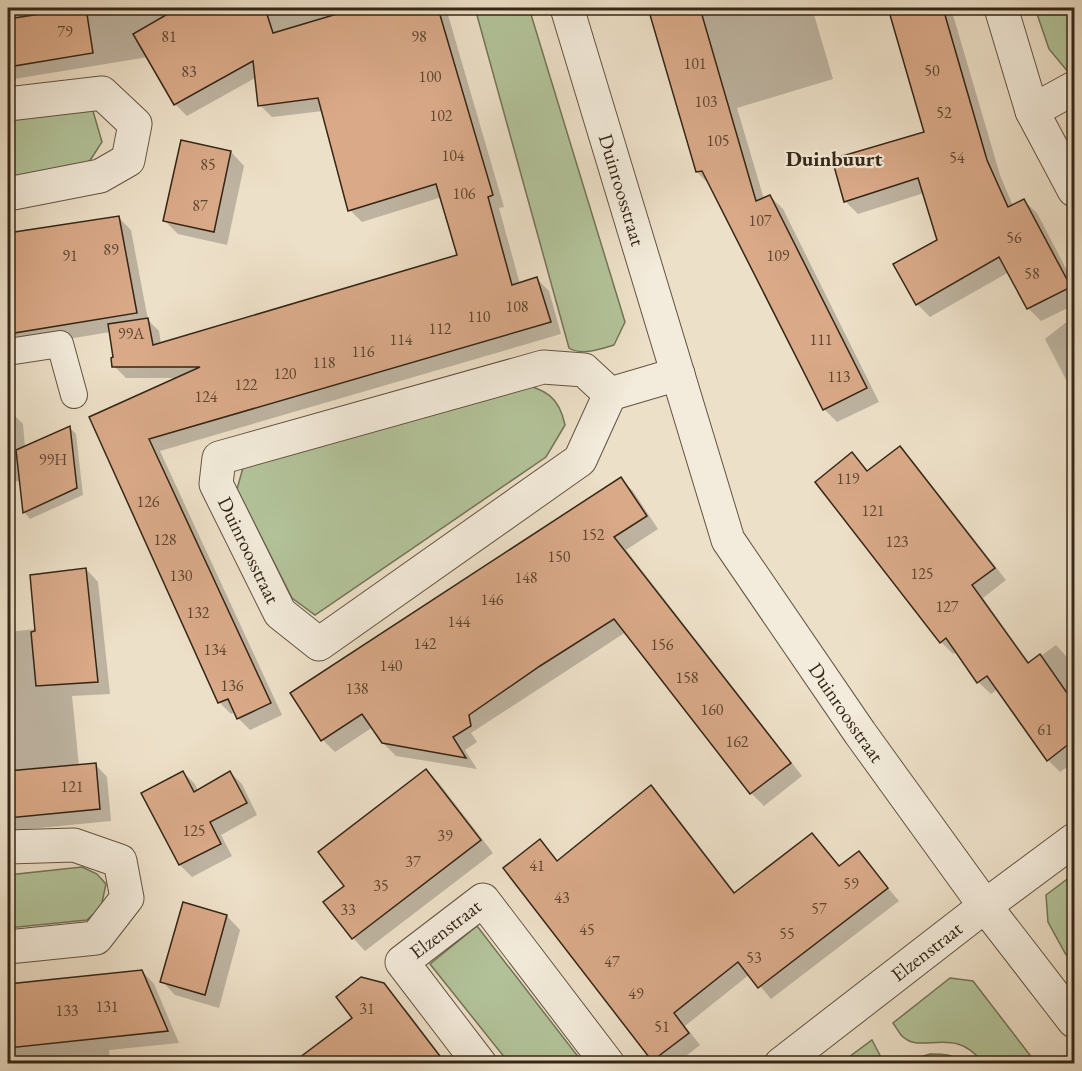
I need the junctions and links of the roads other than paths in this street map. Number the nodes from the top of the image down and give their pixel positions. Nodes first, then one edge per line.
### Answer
1 (567, 8) edge
2 (1001, 8) edge
3 (1074, 88) edge
4 (8, 104) edge
5 (1032, 111) junction
6 (1074, 190) edge
7 (8, 194) edge
8 (8, 352) edge
9 (678, 374) junction
10 (610, 394) junction
11 (75, 395) dead end
12 (1074, 840) edge
13 (8, 847) edge
14 (985, 906) junction
15 (8, 947) edge
16 (1074, 1021) edge
17 (480, 1064) edge
18 (608, 1064) edge
19 (781, 1064) edge

1 - 9 street, Duinroosstraat
2 - 5 street
3 - 5 street
4 - 7 street
5 - 6 street
8 - 11 lane
9 - 10 street
9 - 14 street, Duinroosstraat
10 - 10 street, Duinroosstraat
12 - 14 street, Elzenstraat
13 - 15 street
14 - 16 street, Duinroosstraat
14 - 19 street, Elzenstraat
17 - 18 street, Elzenstraat

